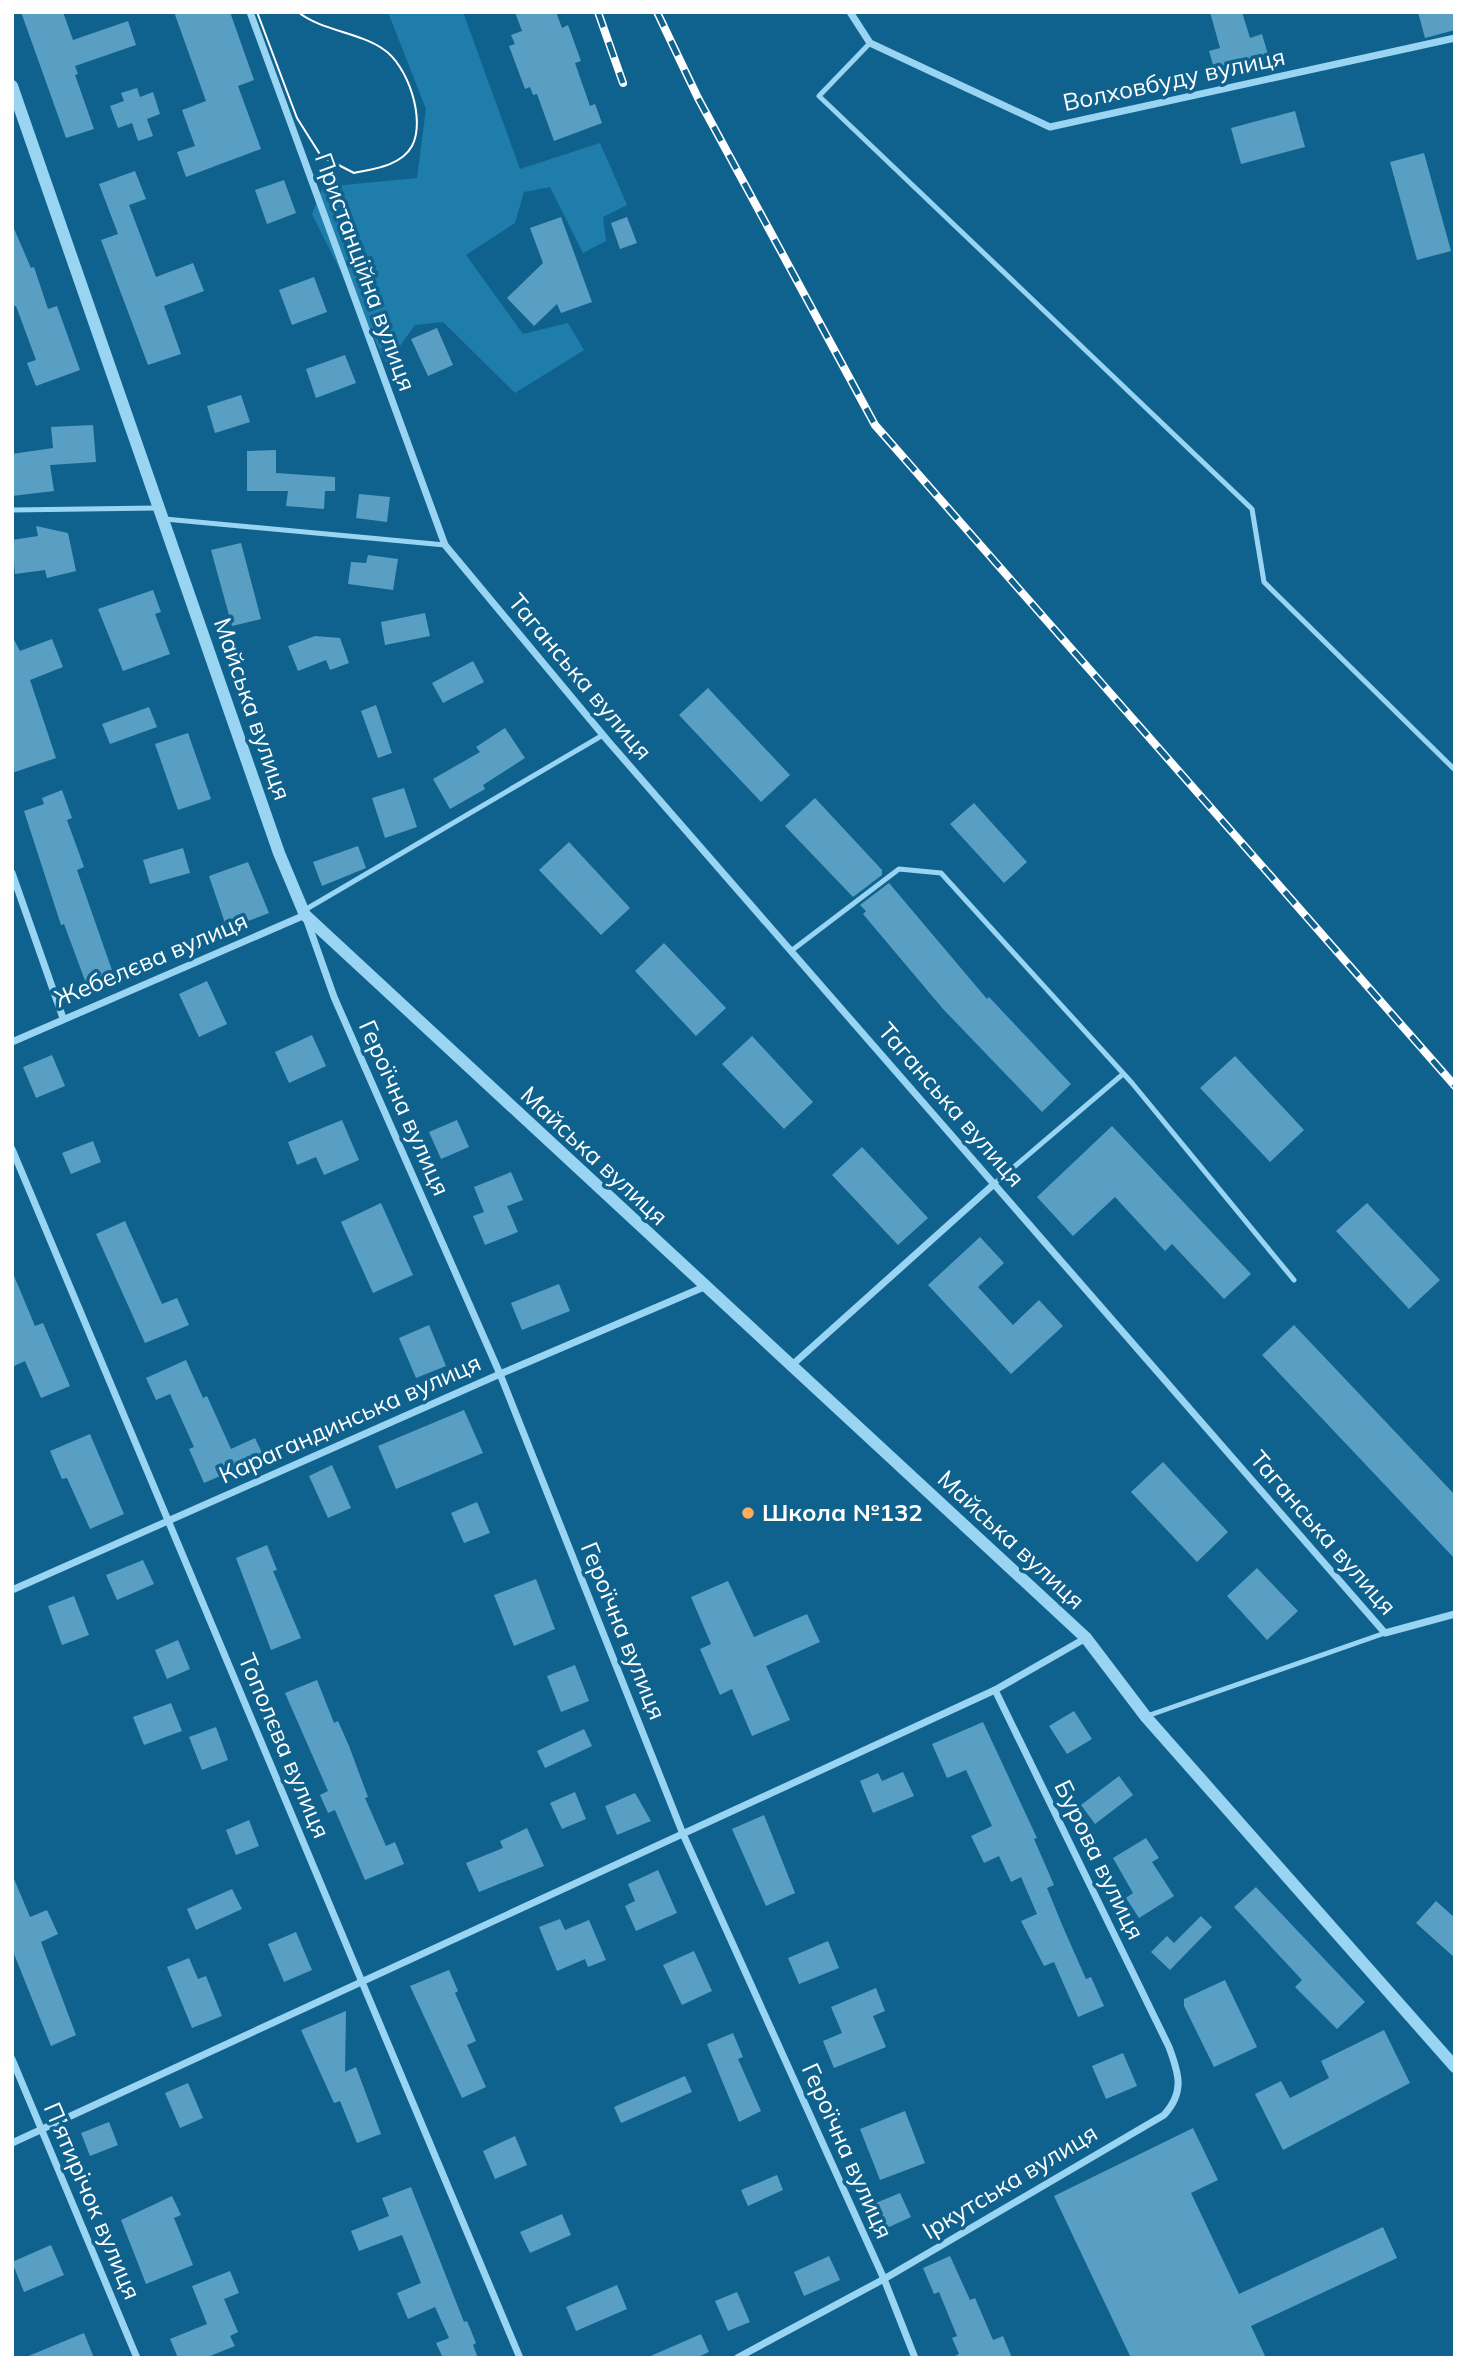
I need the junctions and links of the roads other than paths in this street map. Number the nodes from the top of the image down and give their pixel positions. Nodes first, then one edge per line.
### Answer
1 (250, 12) edge
2 (850, 12) edge
3 (1455, 38) edge
4 (870, 43) junction
5 (12, 86) edge
6 (12, 510) edge
7 (162, 514) junction
8 (445, 545) junction
9 (603, 735) junction
10 (1455, 770) edge
11 (12, 873) edge
12 (304, 913) junction
13 (791, 951) junction
14 (63, 1018) junction
15 (12, 1042) edge
16 (1124, 1074) junction
17 (12, 1149) edge
18 (994, 1184) junction
19 (1294, 1280) dead end
20 (704, 1287) junction
21 (791, 1366) junction
22 (499, 1374) junction
23 (168, 1520) junction
24 (12, 1590) edge
25 (1455, 1614) edge
26 (1385, 1633) junction
27 (1086, 1638) junction
28 (995, 1690) junction
29 (1146, 1717) junction
30 (684, 1834) junction
31 (362, 1982) junction
32 (1169, 2048) joint
33 (12, 2059) edge
34 (1451, 2064) edge
35 (1455, 2076) edge
36 (42, 2129) junction
37 (12, 2143) edge
38 (884, 2279) junction
39 (137, 2358) edge
40 (520, 2358) edge
41 (737, 2358) edge
42 (915, 2358) edge

1 - 8 street, Пристанційна вулиця
2 - 4 street
3 - 4 street, Волховбуду вулиця
4 - 10 lane
5 - 7 street, Майська вулиця
6 - 7 lane
7 - 8 lane
7 - 12 street, Майська вулиця
8 - 9 street, Таганська вулиця
9 - 12 lane
9 - 13 street, Таганська вулиця
11 - 14 street
12 - 14 street, Жебелєва вулиця
12 - 20 street, Майська вулиця
12 - 22 street, Героїчна вулиця
13 - 16 lane
13 - 18 street, Таганська вулиця
14 - 15 street, Жебелєва вулиця
16 - 18 lane
16 - 19 lane
17 - 23 street, Тополєва вулиця
18 - 21 street
18 - 26 street, Таганська вулиця
20 - 21 street, Майська вулиця
20 - 22 street, Карагандинська вулиця
21 - 27 street, Майська вулиця
22 - 23 street, Карагандинська вулиця
22 - 30 street, Героїчна вулиця
23 - 24 street, Карагандинська вулиця
23 - 31 street, Тополєва вулиця
25 - 26 street, Таганська вулиця
26 - 29 lane
27 - 28 street
27 - 29 street, Майська вулиця
28 - 30 street
28 - 32 street, Бурова вулиця
29 - 34 street, Майська вулиця
30 - 31 street
30 - 38 street, Героїчна вулиця
31 - 36 street
31 - 40 street, Тополєва вулиця
32 - 38 street, Іркутська вулиця
33 - 36 street, П’ятирічок вулиця
34 - 35 street
36 - 37 street
36 - 39 street, П’ятирічок вулиця
38 - 41 street, Іркутська вулиця
38 - 42 street, Героїчна вулиця

